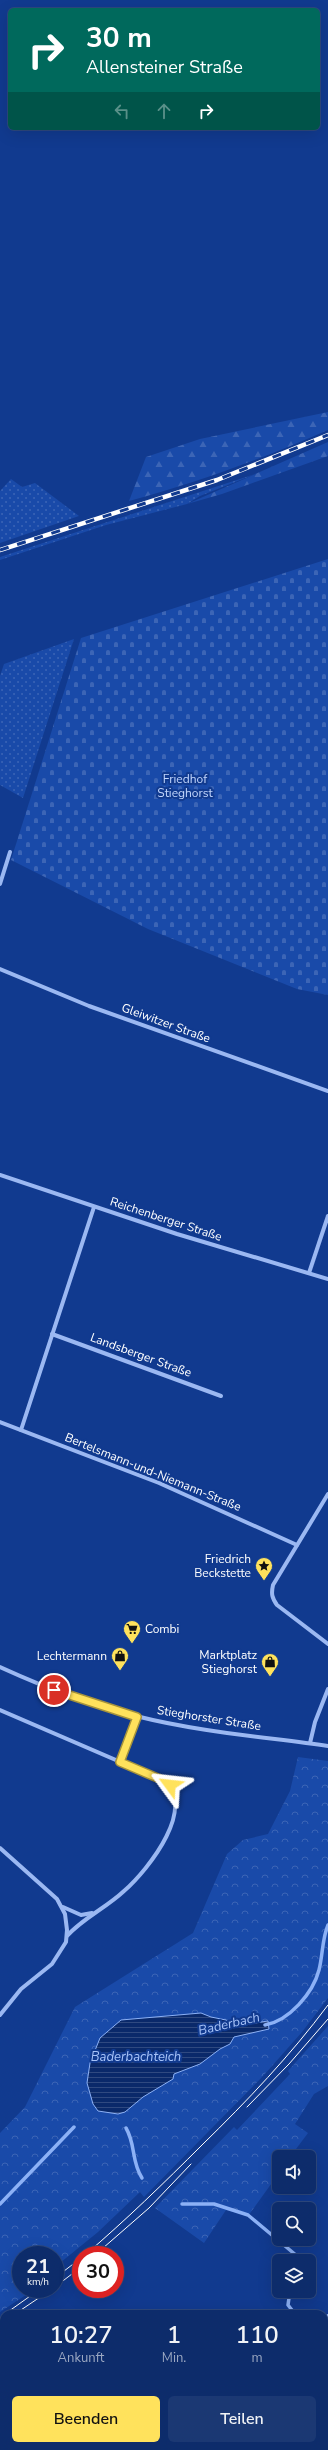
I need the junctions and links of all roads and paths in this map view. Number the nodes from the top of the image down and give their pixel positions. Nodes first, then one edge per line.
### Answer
1 (10, 852) dead end
2 (0, 884) edge
3 (0, 969) edge
4 (328, 1091) edge
5 (0, 1174) edge
6 (94, 1207) junction
7 (328, 1216) edge
8 (309, 1273) junction
9 (328, 1279) edge
10 (52, 1334) junction
11 (221, 1396) dead end
12 (0, 1422) edge
13 (21, 1430) junction
14 (328, 1494) edge
15 (297, 1545) junction
16 (328, 1644) edge
17 (0, 1667) edge
18 (328, 1689) edge
19 (0, 1710) edge
20 (137, 1717) junction
21 (310, 1743) junction
22 (328, 1746) edge
23 (120, 1762) junction
24 (0, 1848) edge
25 (62, 1907) junction
26 (95, 1913) junction
27 (67, 1936) junction
28 (0, 2015) edge

1 - 2 street
3 - 4 street, Gleiwitzer Straße
5 - 6 street, Reichenberger Straße
6 - 8 street, Reichenberger Straße
6 - 10 street
7 - 8 street
8 - 9 street, Reichenberger Straße
10 - 11 street, Landsberger Straße
10 - 13 street
12 - 13 street, Bertelsmann-und-Niemann-Straße
13 - 15 street, Bertelsmann-und-Niemann-Straße
14 - 15 street
15 - 16 street
17 - 20 street, Stieghorster Straße
18 - 21 street
19 - 23 street
20 - 21 street, Stieghorster Straße
20 - 23 street
21 - 22 street, Stieghorster Straße
23 - 26 street
24 - 25 street
25 - 26 street
25 - 27 street
26 - 27 street
27 - 28 street

